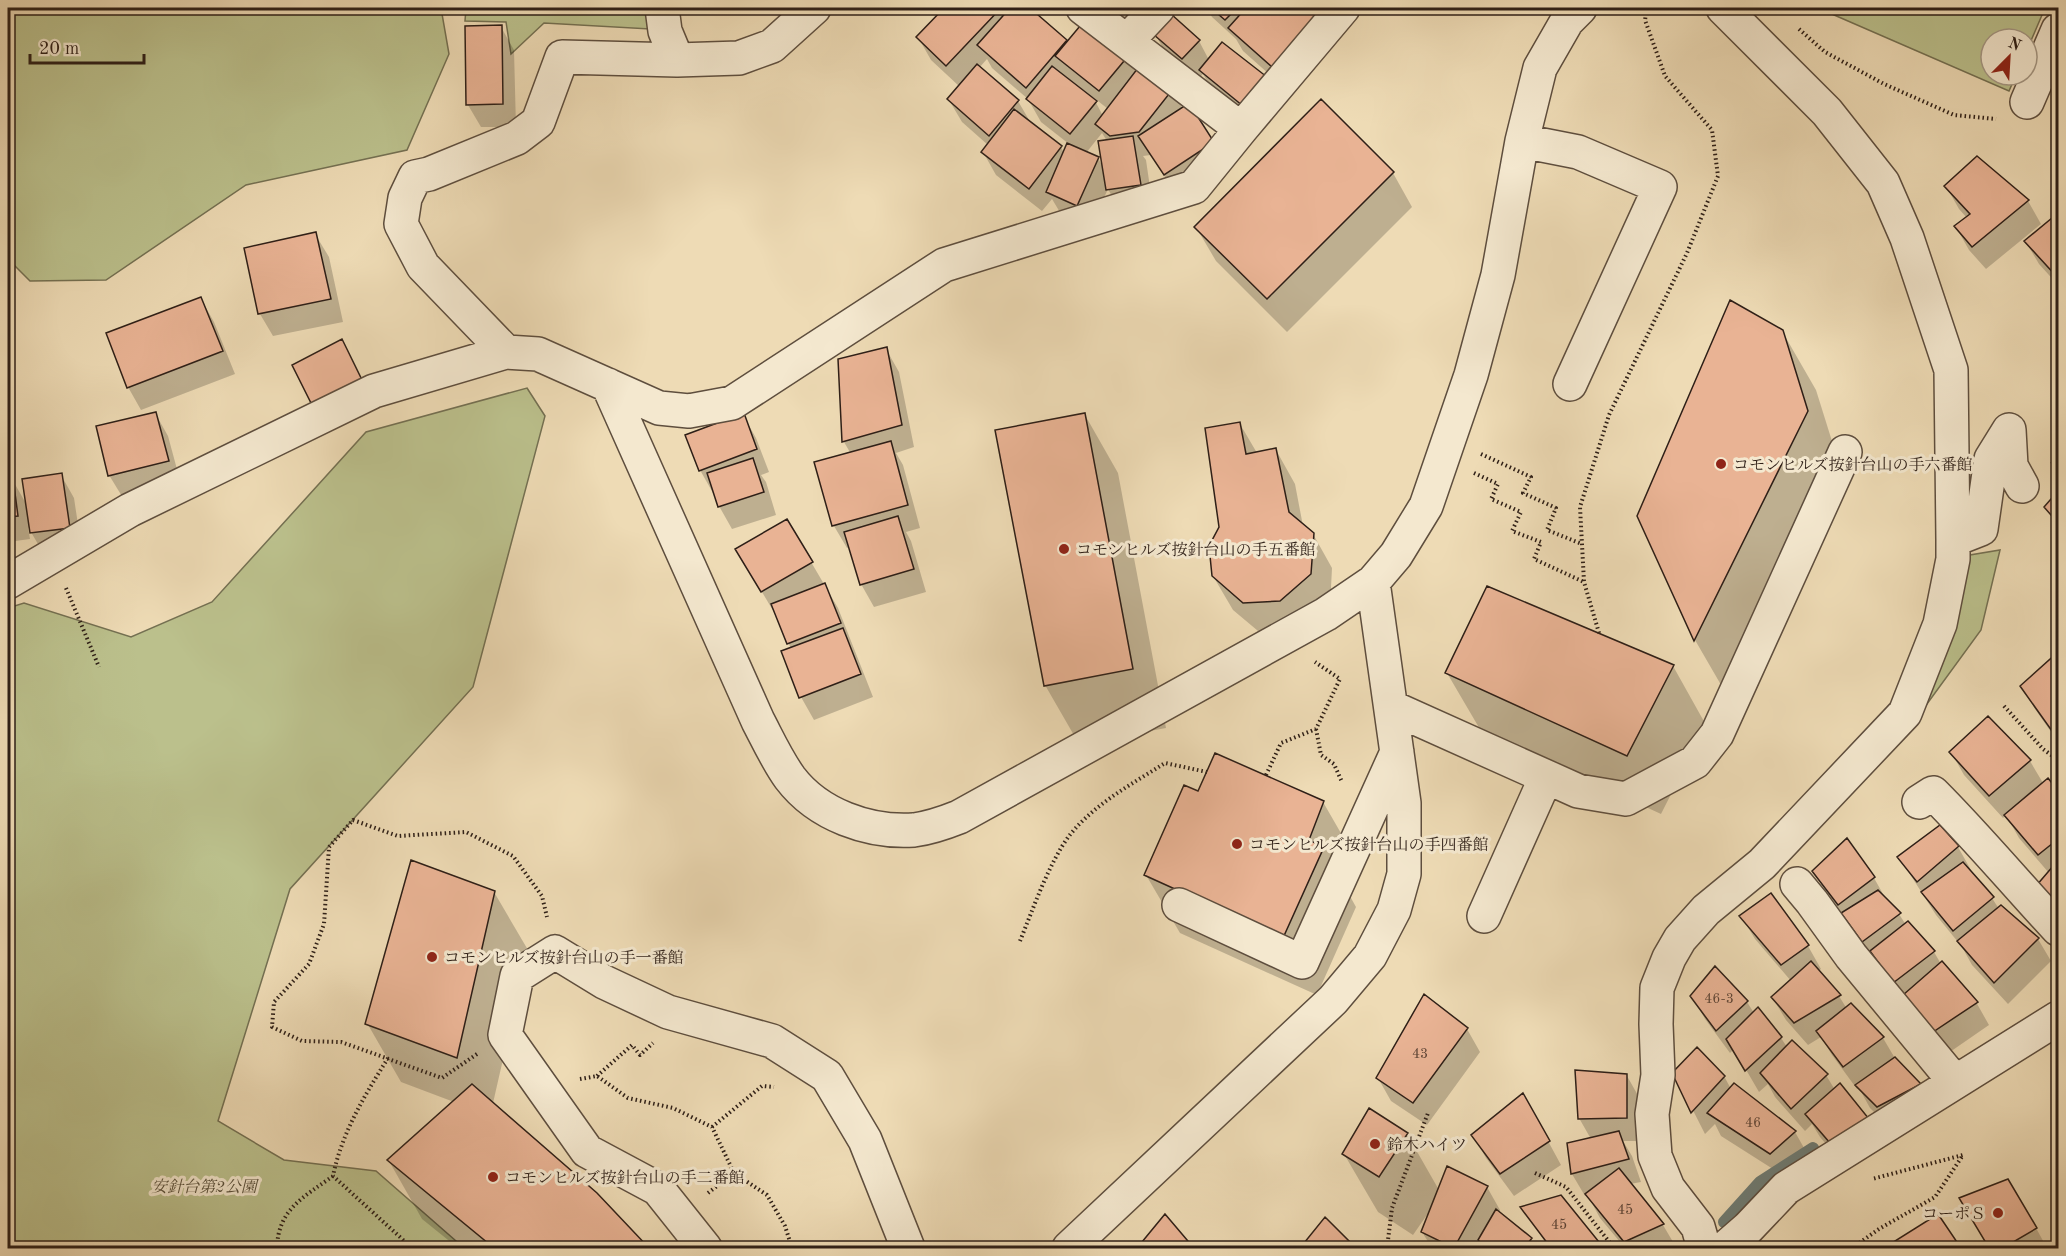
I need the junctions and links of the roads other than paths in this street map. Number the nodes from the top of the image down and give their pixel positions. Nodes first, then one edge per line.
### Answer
1 (662, 8) edge
2 (814, 8) edge
3 (1083, 8) edge
4 (1158, 8) edge
5 (1343, 8) edge
6 (1580, 8) edge
7 (1723, 8) edge
8 (2058, 30) edge
9 (1127, 41) junction
10 (677, 60) junction
11 (2027, 102) road end
12 (1241, 129) junction
13 (1522, 141) junction
14 (506, 352) junction
15 (1570, 384) dead end
16 (608, 385) junction
17 (1845, 452) dead end
18 (2022, 486) dead end
19 (1953, 540) junction
20 (8, 582) edge
21 (1373, 582) junction
22 (1390, 707) junction
23 (1397, 752) junction
24 (1546, 777) junction
25 (1919, 802) dead end
26 (1797, 884) dead end
27 (1179, 905) dead end
28 (1484, 916) dead end
29 (2058, 929) edge
30 (2058, 1018) edge
31 (1955, 1082) junction
32 (705, 1248) edge
33 (908, 1248) edge
34 (1069, 1248) edge
35 (1704, 1248) edge
36 (1725, 1248) edge

1 - 10 street
2 - 10 street
3 - 9 street
4 - 9 street
5 - 12 street
6 - 13 street
7 - 19 street
8 - 11 street
9 - 12 street
10 - 14 street
12 - 16 street
13 - 15 street
13 - 21 street
14 - 16 street
14 - 20 street
16 - 21 street
17 - 24 street
18 - 19 street
19 - 35 street
21 - 22 street
22 - 23 street
22 - 24 street
23 - 27 street
23 - 34 street
24 - 28 street
25 - 29 street
26 - 31 street
30 - 31 street
31 - 36 street
32 - 33 street

